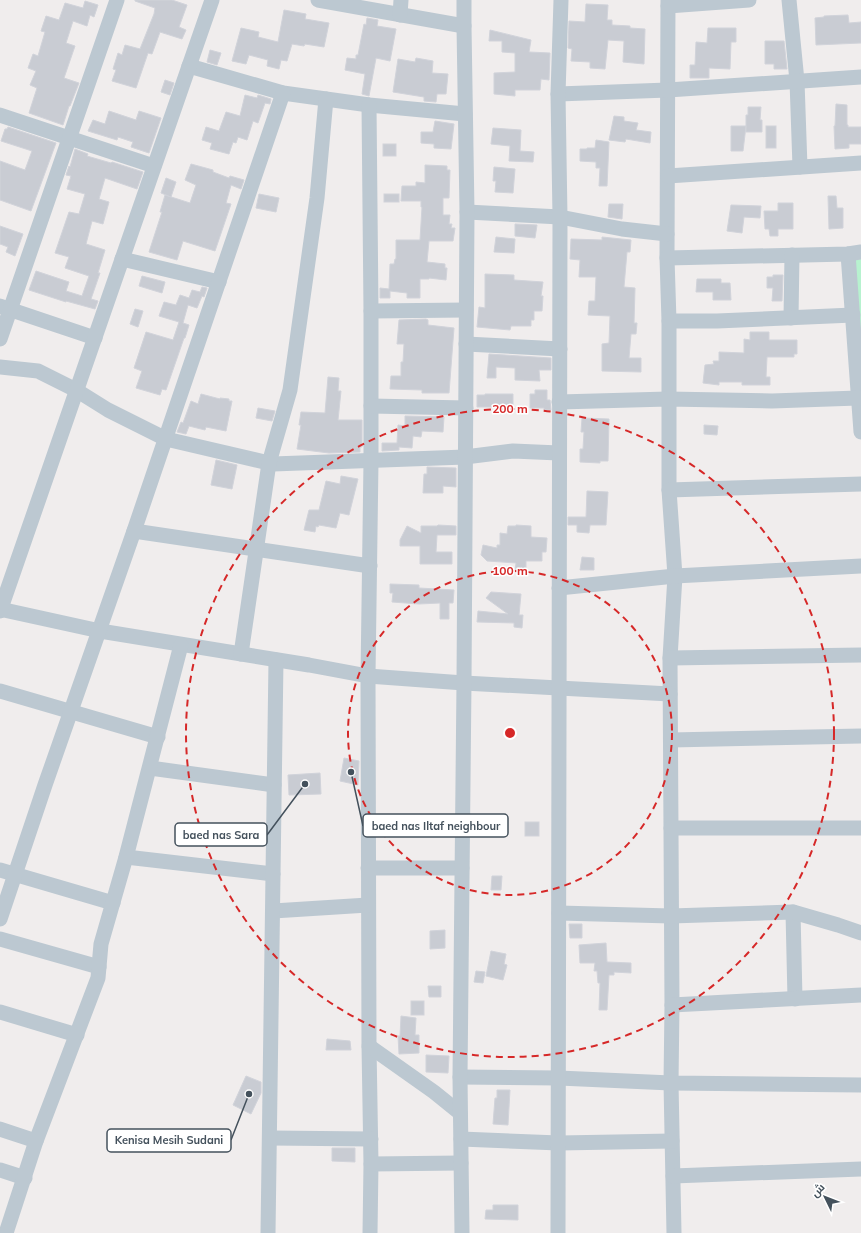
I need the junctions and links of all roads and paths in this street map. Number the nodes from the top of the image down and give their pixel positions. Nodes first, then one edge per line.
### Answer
1 (117, 0) edge
2 (212, 0) edge
3 (318, 0) edge
4 (464, 0) edge
5 (561, 0) edge
6 (748, 0) edge
7 (789, 0) edge
8 (668, 3) edge
9 (401, 7) edge
10 (464, 26) junction
11 (189, 66) junction
12 (861, 77) edge
13 (797, 81) junction
14 (668, 90) junction
15 (283, 93) junction
16 (558, 94) junction
17 (326, 99) junction
18 (369, 105) junction
19 (465, 114) junction
20 (0, 115) edge
21 (69, 139) junction
22 (861, 162) edge
23 (154, 166) junction
24 (800, 167) junction
25 (668, 176) junction
26 (467, 212) junction
27 (560, 217) junction
28 (667, 234) junction
29 (855, 253) edge
30 (792, 255) junction
31 (667, 258) junction
32 (122, 259) junction
33 (219, 282) junction
34 (5, 308) edge
35 (466, 310) junction
36 (371, 311) junction
37 (853, 315) junction
38 (791, 318) junction
39 (669, 320) junction
40 (95, 338) junction
41 (0, 339) edge
42 (466, 344) junction
43 (560, 349) junction
44 (0, 368) edge
45 (76, 390) junction
46 (858, 398) junction
47 (668, 399) junction
48 (560, 402) junction
49 (371, 406) junction
50 (466, 408) junction
51 (861, 432) edge
52 (166, 439) junction
53 (559, 453) junction
54 (465, 457) junction
55 (371, 461) junction
56 (269, 463) junction
57 (861, 484) edge
58 (669, 490) junction
59 (134, 531) junction
60 (256, 549) junction
61 (370, 566) junction
62 (861, 566) edge
63 (675, 576) junction
64 (559, 588) junction
65 (0, 609) edge
66 (100, 631) junction
67 (181, 645) junction
68 (241, 654) junction
69 (861, 655) edge
70 (670, 658) junction
71 (276, 660) junction
72 (368, 676) junction
73 (464, 683) junction
74 (558, 688) junction
75 (0, 691) edge
76 (670, 694) junction
77 (71, 712) junction
78 (861, 736) edge
79 (158, 737) junction
80 (670, 740) junction
81 (150, 768) junction
82 (274, 785) junction
83 (671, 828) junction
84 (861, 828) edge
85 (126, 857) junction
86 (368, 868) junction
87 (462, 868) junction
88 (0, 870) edge
89 (273, 874) junction
90 (15, 875) junction
91 (113, 903) junction
92 (368, 905) junction
93 (273, 911) junction
94 (793, 912) junction
95 (559, 913) junction
96 (671, 916) junction
97 (0, 919) edge
98 (861, 933) edge
99 (0, 939) edge
100 (99, 967) junction
101 (861, 995) edge
102 (795, 999) junction
103 (672, 1006) junction
104 (0, 1012) edge
105 (77, 1035) junction
106 (369, 1046) junction
107 (460, 1077) junction
108 (559, 1078) junction
109 (671, 1083) junction
110 (861, 1085) edge
111 (460, 1113) junction
112 (0, 1129) edge
113 (270, 1138) junction
114 (370, 1139) junction
115 (461, 1139) junction
116 (36, 1141) junction
117 (672, 1141) junction
118 (559, 1143) junction
119 (461, 1163) junction
120 (371, 1164) junction
121 (861, 1169) edge
122 (0, 1170) edge
123 (673, 1176) junction
124 (25, 1178) junction
125 (6, 1233) edge
126 (268, 1233) edge
127 (370, 1233) edge
128 (462, 1233) edge
129 (558, 1233) edge
130 (674, 1233) edge

1 - 21 street
2 - 11 street
3 - 9 street
4 - 10 street
5 - 16 street
6 - 8 street
7 - 13 street
8 - 14 street
9 - 10 street
10 - 19 street
11 - 15 street
11 - 23 street
12 - 13 street
13 - 14 street
13 - 24 street
14 - 16 street
14 - 25 street
15 - 17 street
15 - 33 street
16 - 27 street
17 - 18 street
17 - 56 street
18 - 19 street
18 - 36 street
19 - 26 street
20 - 21 street
21 - 23 street
21 - 34 street
22 - 24 street
23 - 32 street
24 - 25 street
25 - 28 street
26 - 27 street
26 - 35 street
27 - 28 street
27 - 43 street
28 - 31 street
29 - 30 street
29 - 37 street
30 - 31 street
30 - 38 street
31 - 39 street
32 - 33 street
32 - 40 street
33 - 52 street
34 - 40 street
34 - 41 street
35 - 36 street
35 - 42 street
36 - 49 street
37 - 38 street
37 - 46 street
38 - 39 street
39 - 47 street
40 - 45 street
42 - 43 street
42 - 50 street
43 - 48 street
44 - 45 street
45 - 52 street
45 - 65 street
46 - 47 street
46 - 51 street
47 - 48 street
47 - 58 street
48 - 53 street
49 - 50 street
49 - 55 street
50 - 54 street
52 - 56 street
52 - 59 street
53 - 54 street
53 - 64 street
54 - 55 street
54 - 73 street
55 - 56 street
55 - 61 street
56 - 60 street
57 - 58 street
58 - 63 street
59 - 60 street
59 - 66 street
60 - 61 street
60 - 68 street
61 - 72 street
62 - 63 street
63 - 64 street
63 - 70 street
64 - 74 street
65 - 66 street
66 - 67 street
66 - 77 street
67 - 68 street
67 - 79 street
68 - 71 street
69 - 70 street
70 - 76 street
71 - 72 street
71 - 82 street
72 - 73 street
72 - 86 street
73 - 74 street
73 - 87 street
74 - 76 street
74 - 95 street
75 - 77 street
76 - 80 street
77 - 79 street
77 - 90 street
78 - 80 street
79 - 81 street
80 - 83 street
81 - 82 street
81 - 85 street
82 - 89 street
83 - 84 street
83 - 96 street
85 - 89 street
85 - 91 street
86 - 87 street
86 - 92 street
87 - 107 street
88 - 90 street
89 - 93 street
90 - 91 street
90 - 97 street
91 - 100 street
92 - 93 street
92 - 106 street
93 - 113 street
94 - 96 street
94 - 98 street
94 - 102 street
95 - 96 street
95 - 108 street
96 - 103 street
99 - 100 street
100 - 105 street
101 - 102 street
102 - 103 street
103 - 109 street
104 - 105 street
105 - 116 street
106 - 111 street
106 - 114 street
107 - 108 street
107 - 111 street
108 - 109 street
108 - 118 street
109 - 110 street
109 - 117 street
111 - 115 street
112 - 116 street
113 - 114 street
113 - 126 street
114 - 120 street
115 - 118 street
115 - 119 street
116 - 124 street
117 - 118 street
117 - 123 street
118 - 129 street
119 - 120 street
119 - 128 street
120 - 127 street
121 - 123 street
122 - 124 street
123 - 130 street
124 - 125 street

